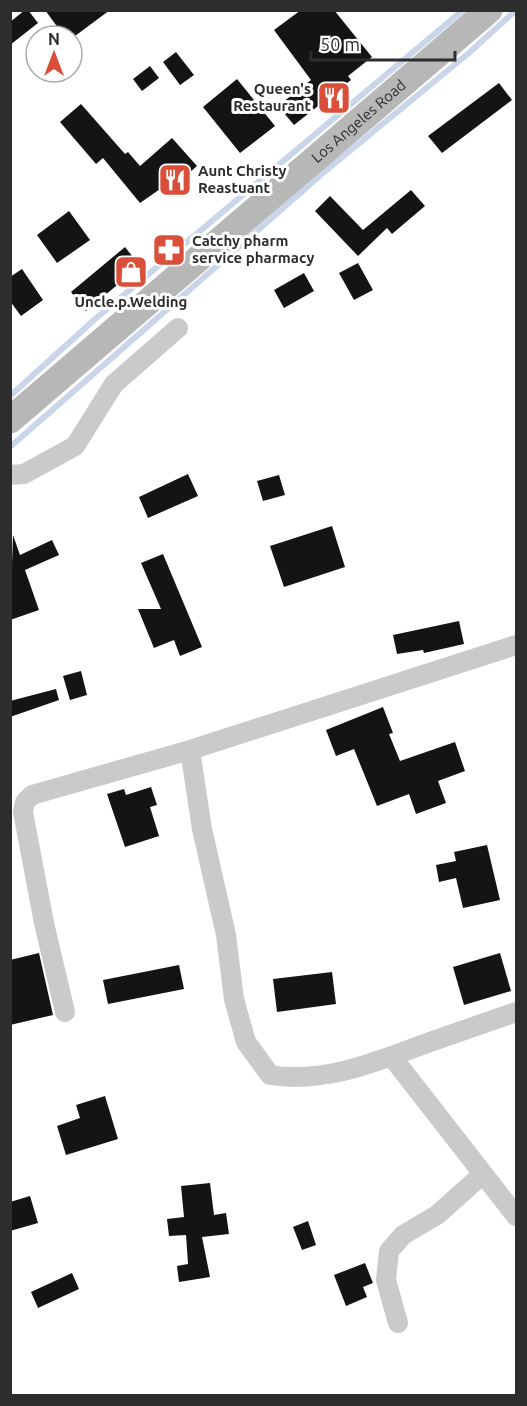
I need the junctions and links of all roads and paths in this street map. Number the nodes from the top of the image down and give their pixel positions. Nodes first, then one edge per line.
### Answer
1 (489, 10) edge
2 (178, 328) dead end
3 (10, 420) edge
4 (10, 475) edge
5 (516, 645) edge
6 (190, 750) junction
7 (65, 1012) dead end
8 (516, 1012) edge
9 (392, 1056) junction
10 (483, 1174) junction
11 (516, 1216) edge
12 (398, 1323) dead end

1 - 3 main road, Los Angeles Road
2 - 4 street
5 - 6 street
6 - 7 street
6 - 9 street
8 - 9 street
9 - 10 street
10 - 11 street
10 - 12 street

